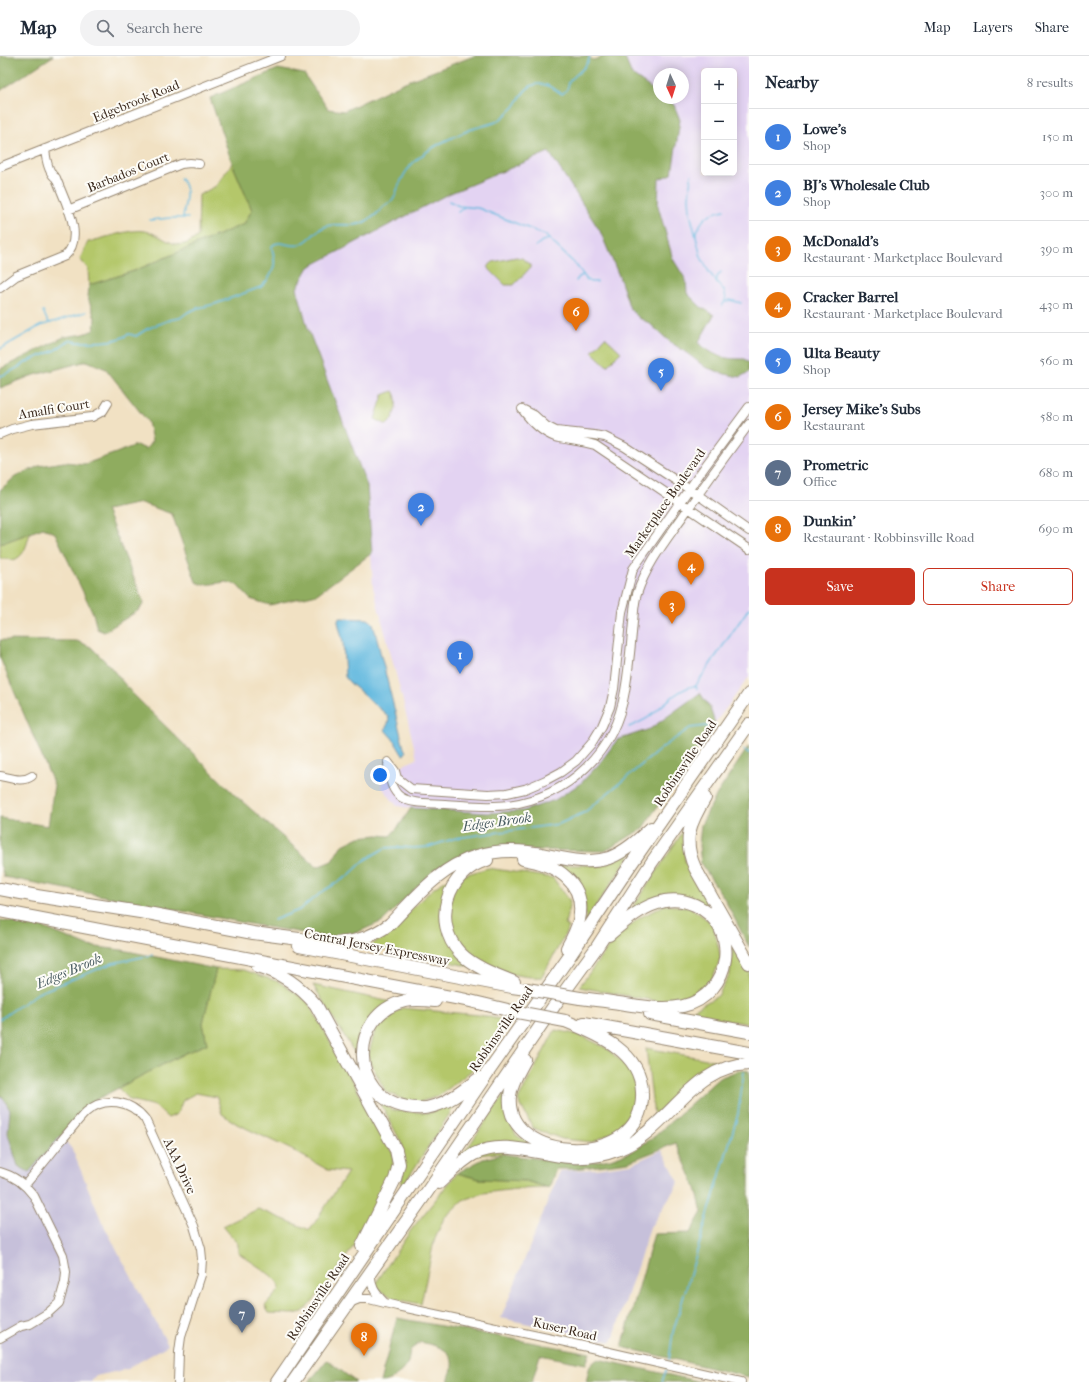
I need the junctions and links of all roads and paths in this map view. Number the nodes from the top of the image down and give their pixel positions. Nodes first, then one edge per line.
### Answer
1 (281, 56) edge
2 (45, 150) junction
3 (199, 164) dead end
4 (0, 167) edge
5 (68, 210) junction
6 (0, 288) edge
7 (108, 403) dead end
8 (749, 407) edge
9 (749, 424) edge
10 (0, 434) edge
11 (689, 490) junction
12 (698, 495) junction
13 (680, 503) junction
14 (689, 508) junction
15 (749, 531) edge
16 (749, 549) edge
17 (749, 694) edge
18 (749, 724) edge
19 (739, 738) junction
20 (0, 776) edge
21 (32, 776) dead end
22 (668, 812) junction
23 (0, 889) edge
24 (30, 895) junction
25 (0, 911) edge
26 (144, 938) junction
27 (596, 947) junction
28 (749, 964) edge
29 (552, 981) junction
30 (527, 988) junction
31 (580, 998) junction
32 (512, 1011) junction
33 (545, 1020) junction
34 (565, 1021) junction
35 (749, 1032) edge
36 (749, 1053) edge
37 (749, 1064) edge
38 (488, 1072) junction
39 (0, 1172) edge
40 (25, 1185) junction
41 (427, 1192) junction
42 (371, 1272) junction
43 (337, 1295) junction
44 (384, 1302) junction
45 (349, 1303) junction
46 (0, 1338) edge
47 (178, 1382) edge
48 (277, 1382) edge
49 (293, 1382) edge
50 (741, 1382) edge

1 - 2 street, Edgebrook Road
2 - 4 street, Edgebrook Road
2 - 5 street
3 - 5 street, Barbados Court
5 - 6 street
7 - 10 street, Amalfi Court
8 - 11 street, Marketplace Boulevard
9 - 12 street, Marketplace Boulevard
11 - 12 street
11 - 13 street, Marketplace Boulevard
11 - 13 street
12 - 14 street, Marketplace Boulevard
12 - 15 street
13 - 14 street
13 - 14 street, Marketplace Boulevard
14 - 16 street
17 - 22 highway, Robbinsville Road
18 - 19 highway
19 - 27 highway
19 - 28 highway
20 - 21 street
22 - 24 highway
22 - 29 highway, Robbinsville Road
23 - 24 highway, Central Jersey Expressway
24 - 30 highway, Central Jersey Expressway
25 - 26 highway
26 - 32 highway
26 - 43 highway
27 - 31 highway
27 - 33 highway
29 - 30 highway
29 - 38 highway, Robbinsville Road
30 - 31 highway, Central Jersey Expressway, bridge
31 - 35 highway, Central Jersey Expressway
32 - 34 highway, bridge
32 - 38 highway
33 - 34 highway
33 - 41 highway
34 - 36 highway
37 - 41 highway
38 - 43 highway, Robbinsville Road
39 - 40 street
40 - 46 street
40 - 47 street, AAA Drive
41 - 42 highway
42 - 44 street
42 - 45 highway
43 - 48 highway, Robbinsville Road
44 - 45 street, Kuser Road
44 - 50 street, Kuser Road
45 - 49 highway

